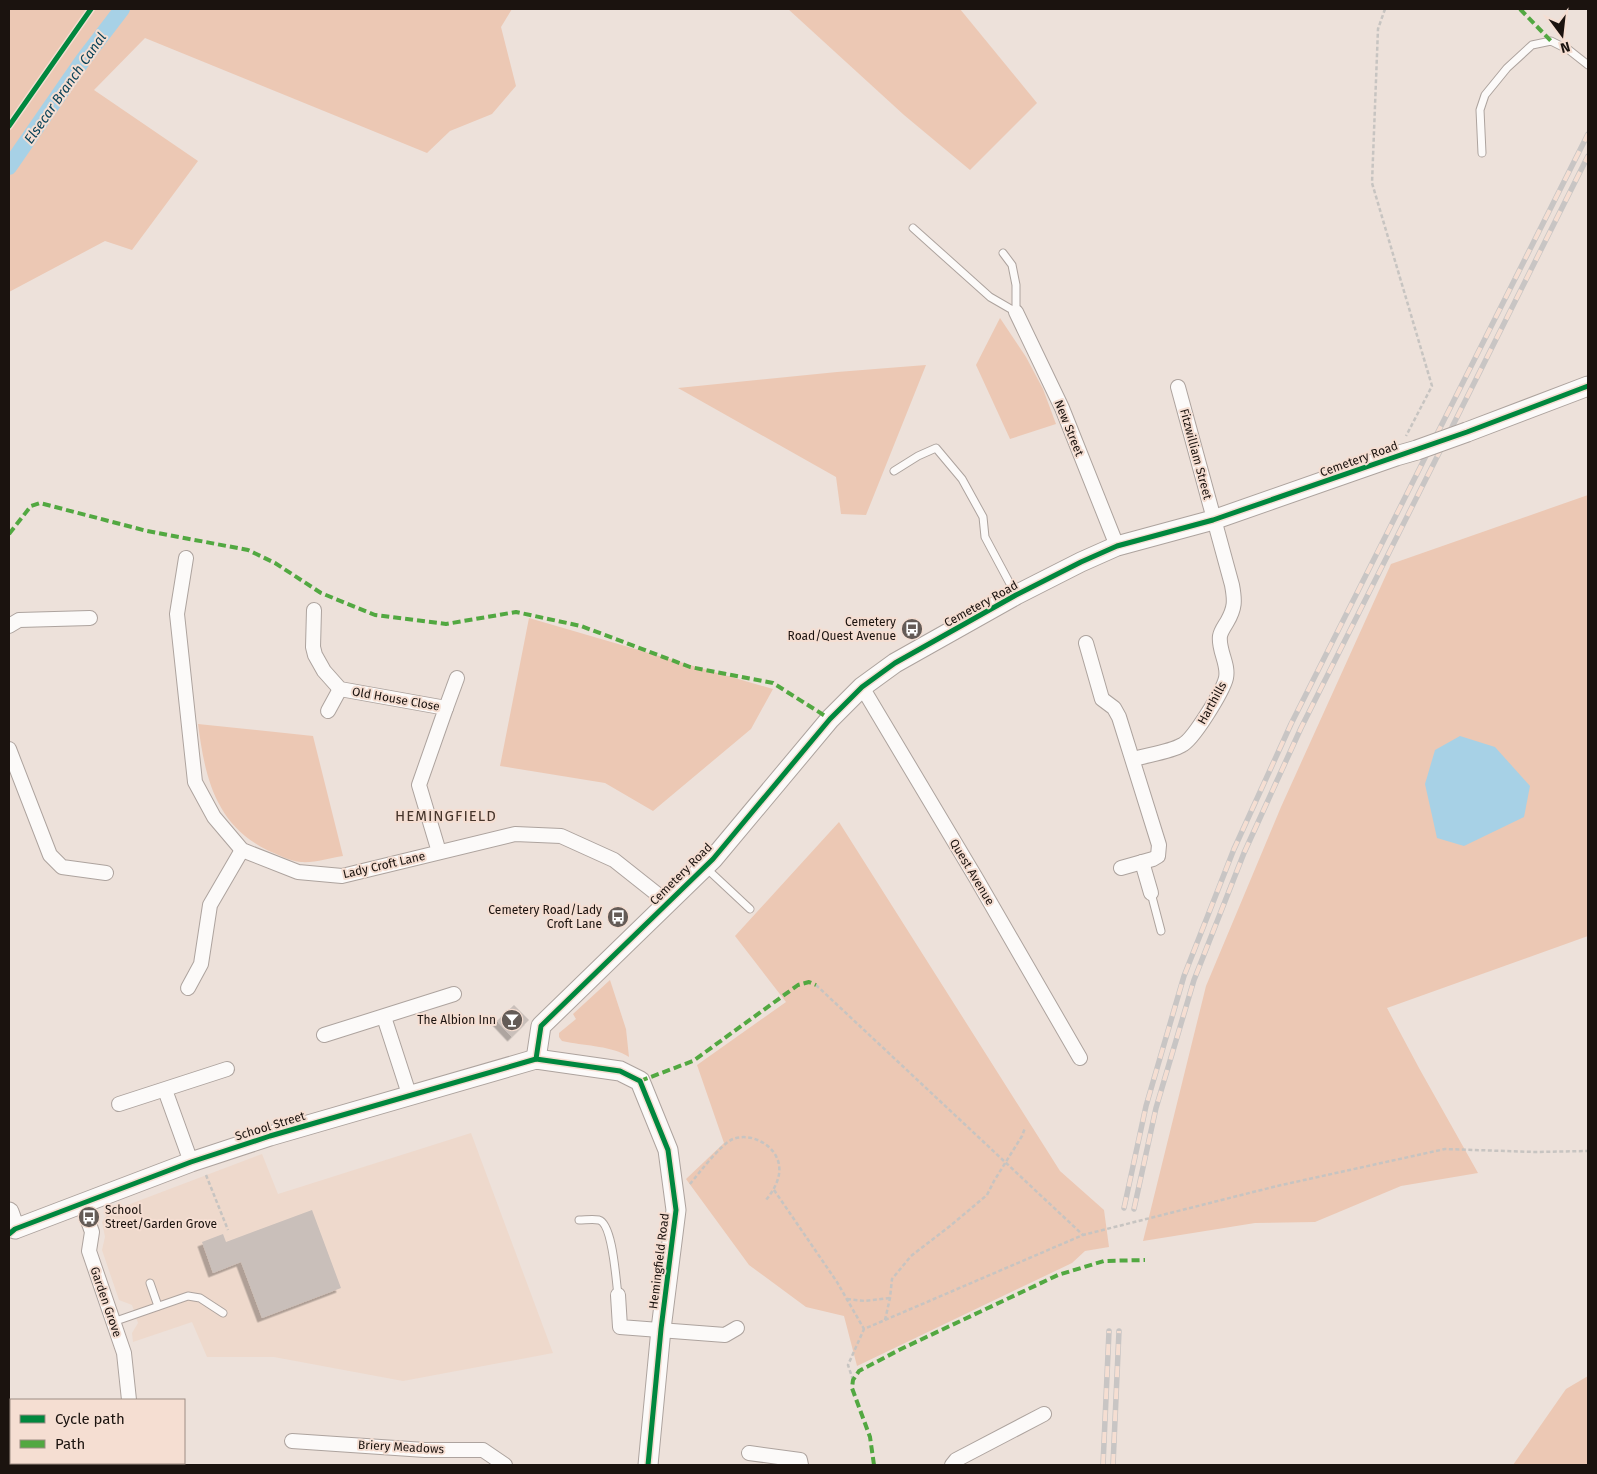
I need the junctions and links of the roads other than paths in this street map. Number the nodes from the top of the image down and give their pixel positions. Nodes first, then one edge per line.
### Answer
1 (1588, 65) edge
2 (1482, 153) dead end
3 (914, 228) dead end
4 (1003, 253) dead end
5 (1016, 312) junction
6 (1588, 386) edge
7 (1178, 387) dead end
8 (894, 471) dead end
9 (1214, 520) junction
10 (1117, 546) junction
11 (186, 558) dead end
12 (1016, 595) junction
13 (314, 610) dead end
14 (90, 618) dead end
15 (9, 626) edge
16 (1086, 643) dead end
17 (457, 678) dead end
18 (862, 688) junction
19 (340, 689) junction
20 (446, 708) junction
21 (328, 711) dead end
22 (9, 749) edge
23 (1134, 759) junction
24 (242, 850) junction
25 (439, 852) junction
26 (1142, 862) junction
27 (704, 867) junction
28 (1121, 868) dead end
29 (106, 873) dead end
30 (1151, 893) joint
31 (667, 902) junction
32 (750, 909) dead end
33 (1161, 931) dead end
34 (188, 988) dead end
35 (454, 994) dead end
36 (384, 1017) junction
37 (324, 1036) dead end
38 (536, 1058) junction
39 (1080, 1058) dead end
40 (227, 1069) dead end
41 (165, 1090) junction
42 (410, 1094) junction
43 (119, 1104) dead end
44 (196, 1161) junction
45 (82, 1204) junction
46 (579, 1220) dead end
47 (11, 1225) edge
48 (150, 1283) dead end
49 (618, 1295) joint
50 (158, 1306) junction
51 (223, 1313) dead end
52 (113, 1322) junction
53 (737, 1328) dead end
54 (661, 1329) junction
55 (129, 1399) edge
56 (1044, 1414) dead end
57 (292, 1441) dead end
58 (749, 1453) dead end
59 (505, 1465) edge
60 (648, 1465) edge
61 (801, 1465) edge
62 (952, 1465) edge

1 - 2 lane
3 - 5 lane
4 - 5 lane
5 - 10 street, New Street
6 - 9 street, Cemetery Road, bridge
7 - 9 street, Fitzwilliam Street
8 - 12 lane
9 - 10 street, Cemetery Road
9 - 23 street, Harthills
10 - 12 street, Cemetery Road
11 - 24 street, Lady Croft Lane
12 - 18 street, Cemetery Road
13 - 19 street, Old House Close
14 - 15 street
16 - 23 street
17 - 20 street
18 - 27 street, Cemetery Road
18 - 39 street, Quest Avenue
19 - 20 street, Old House Close
19 - 21 street
20 - 25 street, Old House Close
22 - 29 street
23 - 26 street
24 - 25 street, Lady Croft Lane
24 - 34 street
25 - 31 street, Lady Croft Lane
26 - 28 street
26 - 30 street
27 - 31 street, Cemetery Road
27 - 32 lane
30 - 33 lane
31 - 38 street, Cemetery Road
35 - 36 street
36 - 37 street
36 - 42 street
38 - 42 street, School Street
38 - 54 street, Hemingfield Road
40 - 41 street
41 - 43 street
41 - 44 street
42 - 44 street, School Street
44 - 45 street, School Street
45 - 47 street, School Street
45 - 52 street, Garden Grove
46 - 49 lane
48 - 50 lane
49 - 54 street
50 - 51 lane
50 - 52 lane
52 - 55 street, Garden Grove
53 - 54 street
54 - 60 street, Hemingfield Road
56 - 62 street
57 - 59 street, Briery Meadows
58 - 61 street

